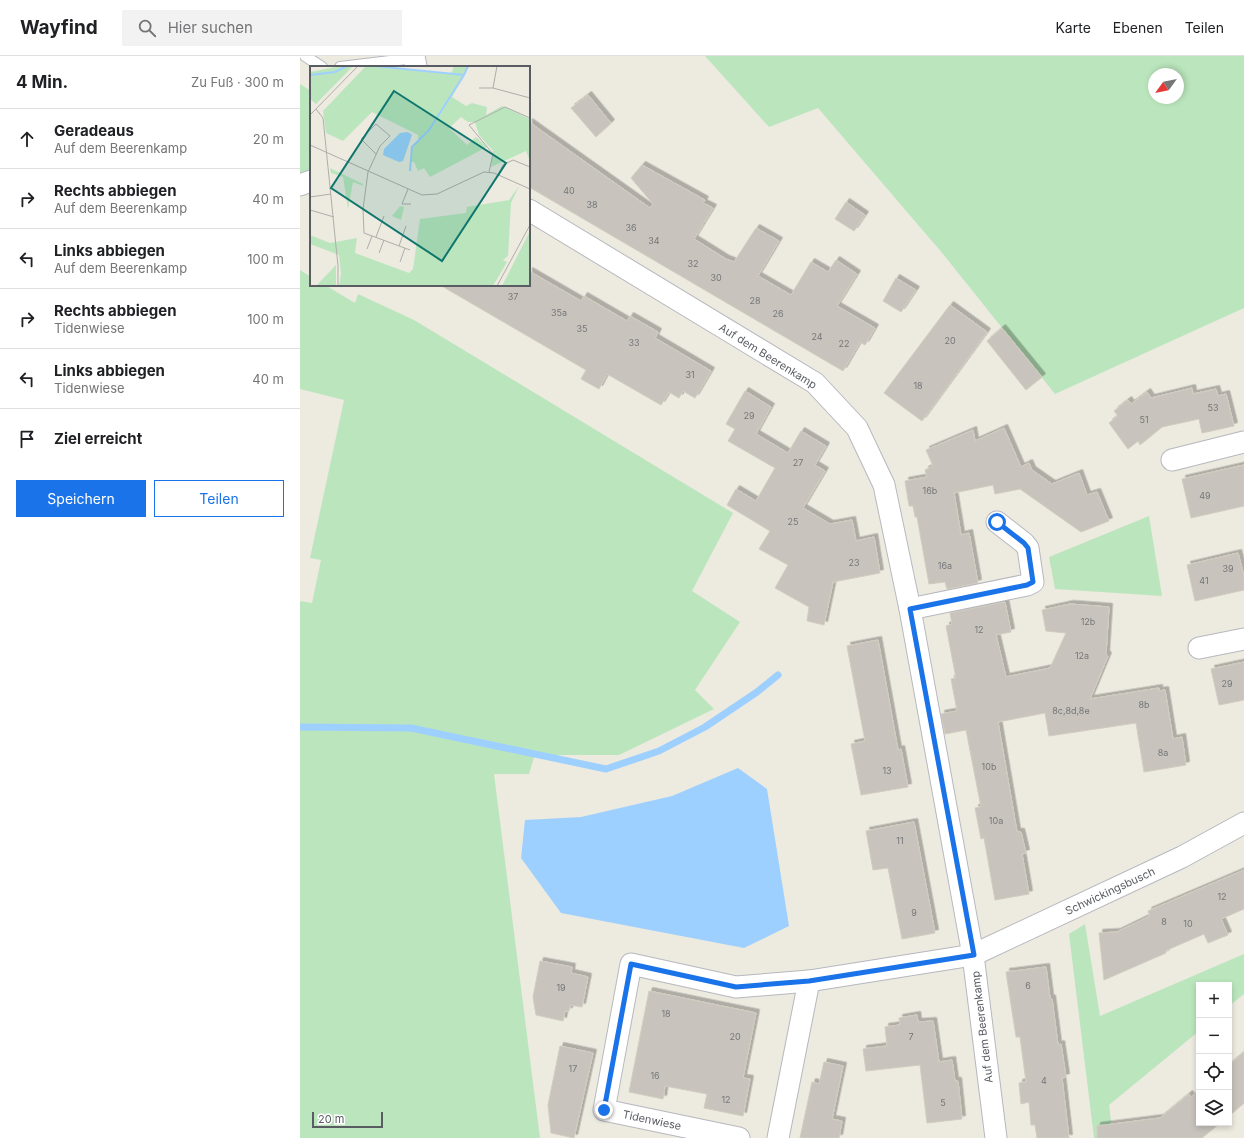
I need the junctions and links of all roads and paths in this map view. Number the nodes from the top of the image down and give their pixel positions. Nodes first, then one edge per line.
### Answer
1 (305, 56) edge
2 (415, 60) edge
3 (320, 66) edge
4 (351, 66) edge
5 (310, 181) edge
6 (300, 185) edge
7 (530, 211) edge
8 (1244, 442) edge
9 (1172, 460) dead end
10 (997, 522) dead end
11 (910, 609) junction
12 (1244, 639) edge
13 (1199, 648) dead end
14 (1244, 823) edge
15 (974, 955) junction
16 (809, 981) junction
17 (739, 1138) edge
18 (778, 1138) edge
19 (996, 1138) edge

1 - 3 lane
2 - 4 lane
5 - 6 street
7 - 11 street, Auf dem Beerenkamp
8 - 9 street
10 - 11 street
11 - 15 street, Auf dem Beerenkamp
12 - 13 street
14 - 15 street, Schwickingsbusch
15 - 16 street, Tidenwiese
15 - 19 street, Auf dem Beerenkamp
16 - 17 street, Tidenwiese
16 - 18 street

